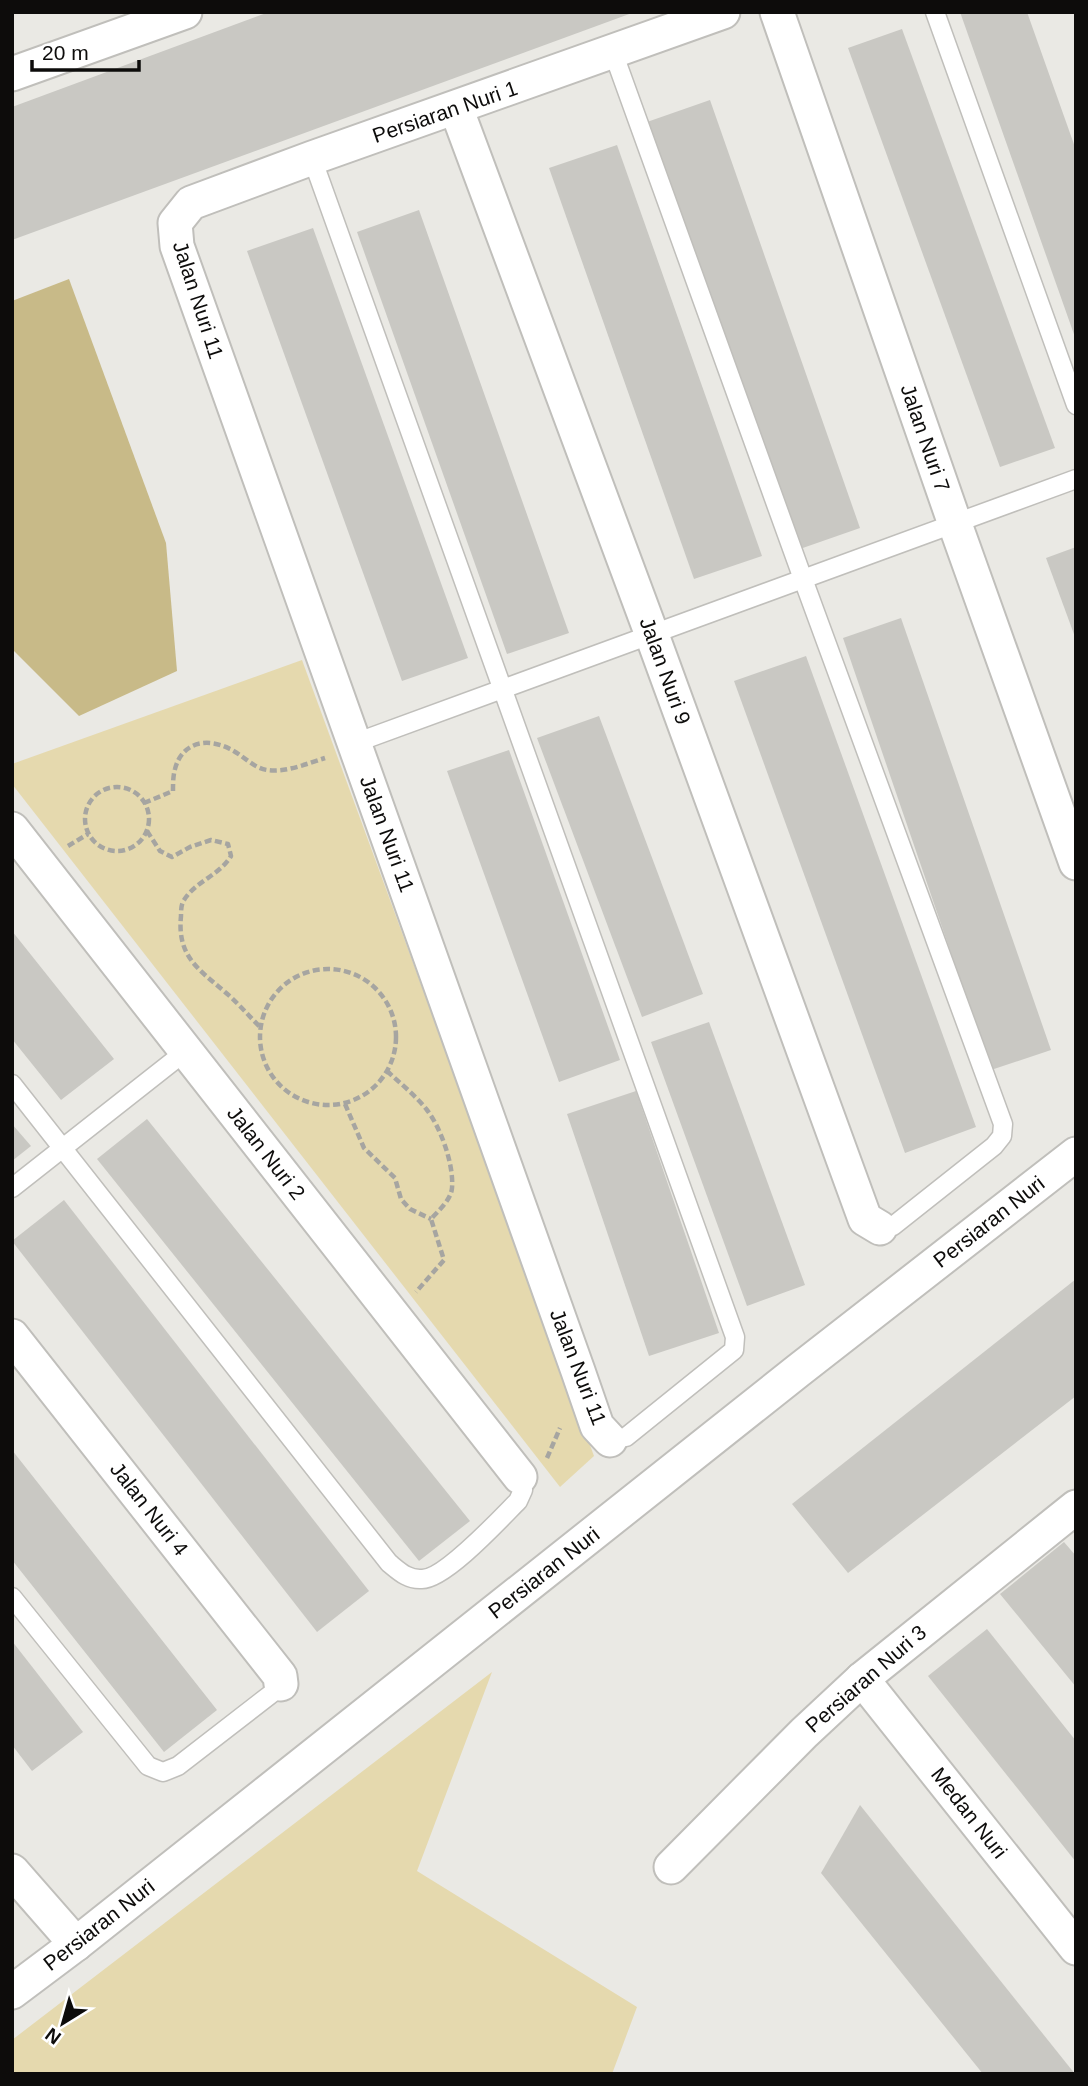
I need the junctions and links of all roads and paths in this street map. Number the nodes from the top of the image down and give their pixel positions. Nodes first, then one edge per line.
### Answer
1 (185, 12) edge
2 (723, 12) edge
3 (777, 12) edge
4 (935, 12) edge
5 (613, 52) junction
6 (12, 74) edge
7 (456, 108) junction
8 (312, 158) junction
9 (175, 223) joint
10 (1076, 405) edge
11 (1076, 479) edge
12 (955, 524) junction
13 (803, 579) junction
14 (652, 635) junction
15 (503, 690) junction
16 (355, 743) junction
17 (144, 803) junction
18 (12, 829) edge
19 (147, 831) junction
20 (88, 834) junction
21 (73, 843) dead end
22 (1076, 863) edge
23 (260, 1027) junction
24 (186, 1051) junction
25 (387, 1071) junction
26 (12, 1084) edge
27 (345, 1104) junction
28 (63, 1148) junction
29 (1076, 1154) edge
30 (12, 1188) edge
31 (431, 1219) junction
32 (880, 1228) joint
33 (420, 1289) dead end
34 (12, 1336) edge
35 (562, 1422) dead end
36 (610, 1440) joint
37 (520, 1477) junction
38 (1076, 1507) edge
39 (12, 1597) edge
40 (862, 1679) junction
41 (281, 1684) joint
42 (671, 1867) dead end
43 (12, 1871) edge
44 (76, 1944) junction
45 (1076, 1948) edge
46 (12, 1992) edge

1 - 6 street
2 - 5 street, Persiaran Nuri 1
3 - 12 street, Jalan Nuri 7
4 - 10 lane
5 - 7 street, Persiaran Nuri 1
5 - 13 lane
7 - 8 street, Persiaran Nuri 1
7 - 14 street, Jalan Nuri 9
8 - 9 street, Persiaran Nuri 1
8 - 15 lane
9 - 16 street, Jalan Nuri 11
11 - 12 lane
12 - 13 lane
12 - 22 street, Jalan Nuri 7
13 - 14 lane
13 - 32 lane
14 - 15 lane
14 - 32 street, Jalan Nuri 9
15 - 16 lane
15 - 36 lane
16 - 17 path
16 - 36 street, Jalan Nuri 11
17 - 19 path
17 - 20 path
18 - 24 street, Jalan Nuri 2
19 - 20 path
19 - 23 path
20 - 21 path
23 - 25 path
23 - 27 path
24 - 28 lane
24 - 37 street, Jalan Nuri 2
25 - 27 path
25 - 31 path
26 - 28 lane
27 - 31 path
28 - 30 lane
28 - 37 lane
29 - 44 street, Persiaran Nuri
31 - 33 path
34 - 41 street, Jalan Nuri 4
35 - 37 path
38 - 40 street, Persiaran Nuri 3
39 - 41 lane
40 - 42 street, Persiaran Nuri 3
40 - 45 street, Medan Nuri
43 - 44 street
44 - 46 street, Persiaran Nuri

